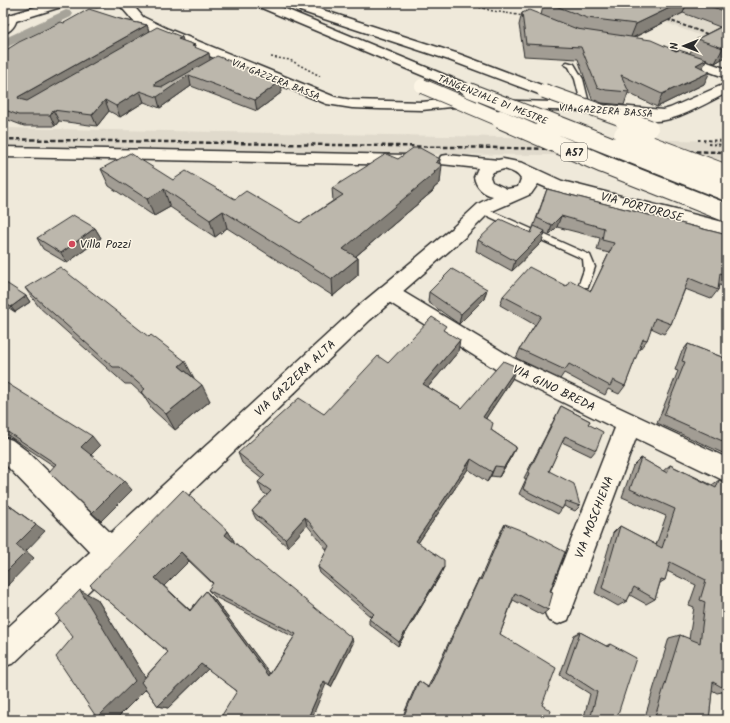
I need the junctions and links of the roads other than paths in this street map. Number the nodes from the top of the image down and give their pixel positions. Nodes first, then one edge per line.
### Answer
1 (60, 3) edge
2 (92, 3) edge
3 (101, 3) edge
4 (124, 3) edge
5 (261, 3) edge
6 (299, 5) edge
7 (9, 19) edge
8 (316, 27) junction
9 (3, 32) edge
10 (661, 51) edge
11 (567, 64) dead end
12 (727, 74) edge
13 (727, 87) edge
14 (422, 106) junction
15 (586, 108) junction
16 (666, 115) junction
17 (690, 143) road end
18 (3, 152) edge
19 (434, 160) junction
20 (497, 165) junction
21 (526, 172) junction
22 (727, 174) edge
23 (484, 181) junction
24 (558, 186) junction
25 (518, 192) junction
26 (727, 192) edge
27 (483, 208) junction
28 (727, 213) edge
29 (727, 229) edge
30 (584, 284) dead end
31 (388, 292) junction
32 (629, 424) junction
33 (3, 448) edge
34 (727, 470) edge
35 (109, 552) junction
36 (558, 610) dead end
37 (3, 652) edge

1 - 7 main road
2 - 3 main road
4 - 14 main road, VIA GAZZERA BASSA
5 - 8 main road, TANGENZIALE DI MESTRE / A57
6 - 17 main road, bridge
6 - 22 main road, TANGENZIALE DI MESTRE, bridge
7 - 9 lane
8 - 26 main road, TANGENZIALE DI MESTRE / A57, bridge
8 - 28 main road, A57, bridge
10 - 12 main road
11 - 15 lane
13 - 16 main road
14 - 15 main road, VIA GAZZERA BASSA
14 - 16 main road, VIA GAZZERA BASSA
15 - 16 main road, VIA GAZZERA BASSA
18 - 19 main road
19 - 20 main road
19 - 23 main road
20 - 21 main road
20 - 23 main road
21 - 24 main road, VIA PORTOROSE
21 - 25 main road
23 - 25 main road
23 - 27 main road
24 - 25 main road, VIA PORTOROSE
24 - 29 main road, VIA PORTOROSE
25 - 27 main road, VIA GAZZERA ALTA
27 - 30 lane
27 - 31 main road, VIA GAZZERA ALTA
31 - 32 main road, VIA GINO BREDA
31 - 35 main road, VIA GAZZERA ALTA
32 - 34 main road, VIA GINO BREDA
32 - 36 main road, VIA MOSCHIENA
33 - 35 main road
35 - 37 main road, VIA GAZZERA ALTA

